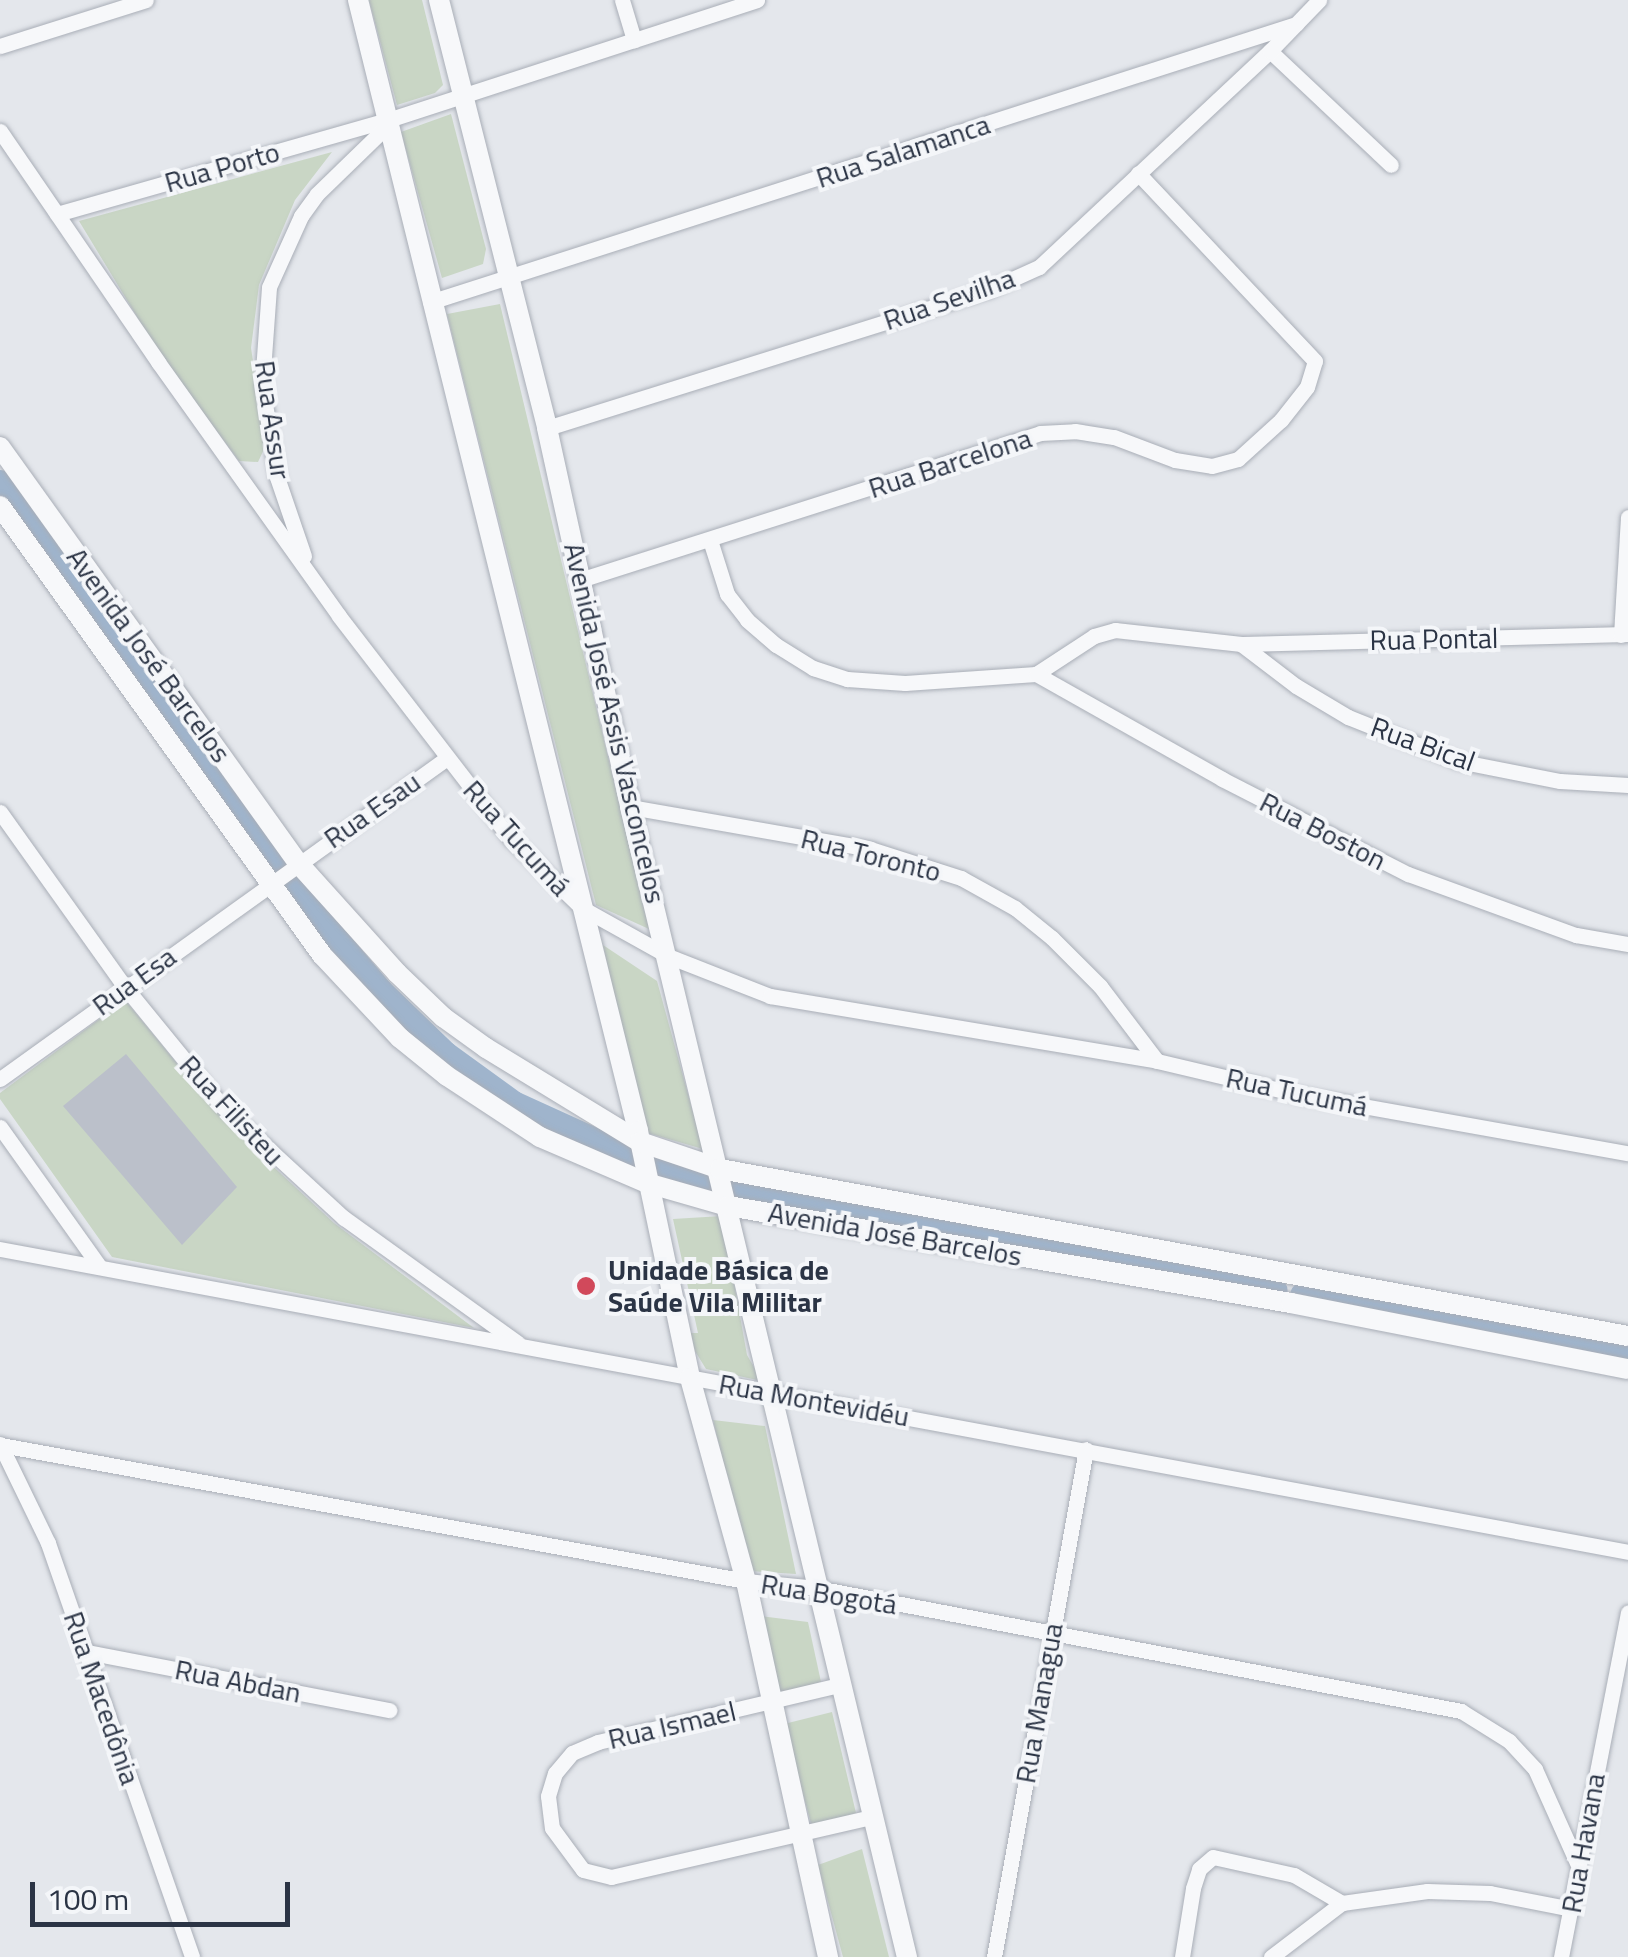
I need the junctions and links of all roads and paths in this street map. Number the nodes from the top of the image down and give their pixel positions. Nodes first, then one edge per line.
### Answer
1 (146, 0) edge
2 (358, 0) edge
3 (439, 0) edge
4 (622, 0) edge
5 (757, 0) edge
6 (1319, 0) edge
7 (1296, 24) junction
8 (634, 40) junction
9 (0, 46) edge
10 (1270, 52) junction
11 (462, 96) junction
12 (388, 122) junction
13 (0, 131) edge
14 (1391, 165) dead end
15 (1138, 173) junction
16 (57, 214) junction
17 (509, 278) junction
18 (430, 302) junction
19 (547, 428) junction
20 (0, 447) edge
21 (277, 477) junction
22 (248, 485) junction
23 (0, 506) edge
24 (1628, 517) edge
25 (710, 540) junction
26 (310, 574) junction
27 (583, 579) junction
28 (1624, 634) edge
29 (1241, 644) junction
30 (1036, 674) junction
31 (447, 758) junction
32 (1628, 785) edge
33 (630, 807) junction
34 (0, 812) edge
35 (295, 865) junction
36 (272, 880) junction
37 (582, 908) junction
38 (1628, 944) edge
39 (668, 956) junction
40 (125, 987) junction
41 (1158, 1061) junction
42 (0, 1080) edge
43 (0, 1128) edge
44 (1628, 1153) edge
45 (644, 1163) junction
46 (724, 1186) junction
47 (0, 1249) edge
48 (100, 1266) junction
49 (1628, 1336) edge
50 (525, 1348) junction
51 (1628, 1369) edge
52 (690, 1378) junction
53 (772, 1391) junction
54 (0, 1444) edge
55 (1086, 1449) junction
56 (1628, 1552) edge
57 (746, 1581) junction
58 (817, 1588) junction
59 (1628, 1612) edge
60 (1050, 1634) junction
61 (88, 1652) junction
62 (838, 1685) junction
63 (770, 1702) junction
64 (388, 1710) dead end
65 (870, 1818) junction
66 (798, 1834) junction
67 (1577, 1863) junction
68 (1342, 1903) junction
69 (1572, 1909) junction
70 (192, 1957) edge
71 (828, 1957) edge
72 (907, 1957) edge
73 (994, 1957) edge
74 (1182, 1957) edge
75 (1271, 1957) edge
76 (1561, 1957) edge

1 - 9 street
2 - 12 street
3 - 11 street, Avenida José Assis Vasconcelos
4 - 8 street
5 - 8 street
6 - 7 street, Rua Sevilha
7 - 10 street, Rua Sevilha
7 - 17 street, Rua Salamanca
8 - 11 street
10 - 14 street
10 - 15 street, Rua Sevilha
11 - 12 street, Rua Porto
11 - 17 street, Avenida José Assis Vasconcelos
12 - 16 street, Rua Porto
12 - 18 street
12 - 21 street, Rua Assur
13 - 16 street, Rua Tucumá
15 - 19 street, Rua Sevilha
15 - 25 street, Rua Barcelona
16 - 22 street, Rua Tucumá
17 - 18 street
17 - 19 street, Avenida José Assis Vasconcelos
18 - 37 street
19 - 27 street, Avenida José Assis Vasconcelos
20 - 35 street, Avenida José Barcelos
21 - 22 street
21 - 26 street, Rua Assur
22 - 26 street, Rua Tucumá
23 - 36 street, Avenida José Barcelos
24 - 28 street
25 - 27 street, Rua Barcelona
25 - 30 street
26 - 31 street, Rua Tucumá
27 - 33 street, Avenida José Assis Vasconcelos
28 - 29 street, Rua Pontal
29 - 30 street
29 - 32 street, Rua Bical
30 - 38 street, Rua Boston
31 - 35 street, Rua Esau
31 - 37 street, Rua Tucumá
33 - 39 street, Avenida José Assis Vasconcelos
33 - 41 street, Rua Toronto
34 - 40 street, Rua Filisteu
35 - 36 street
35 - 45 street, Avenida José Barcelos
36 - 40 street, Rua Esa
36 - 45 street, Avenida José Barcelos
37 - 39 street, Rua Tucumá
37 - 45 street
39 - 41 street, Rua Tucumá
39 - 46 street, Avenida José Assis Vasconcelos
40 - 42 street, Rua Esa
40 - 50 street, Rua Filisteu
41 - 44 street, Rua Tucumá
43 - 48 street
45 - 46 street, Avenida José Barcelos
45 - 46 street, Avenida José Barcelos
45 - 52 street
46 - 49 street, Avenida José Barcelos
46 - 51 street, Avenida José Barcelos
46 - 53 street, Avenida José Assis Vasconcelos
47 - 48 street, Rua Montevidéu
48 - 50 street, Rua Montevidéu
50 - 52 street, Rua Montevidéu
52 - 53 street, Rua Montevidéu
52 - 57 street
53 - 55 street, Rua Montevidéu
53 - 58 street, Avenida José Assis Vasconcelos
54 - 57 street, Rua Bogotá
54 - 61 street, Rua Macedônia
55 - 56 street, Rua Montevidéu
55 - 60 street, Rua Managua
57 - 58 street, Rua Bogotá
57 - 63 street
58 - 60 street, Rua Bogotá
58 - 62 street, Avenida José Assis Vasconcelos
59 - 67 street, Rua Havana
60 - 67 street, Rua Bogotá
60 - 73 street, Rua Managua
61 - 64 street, Rua Abdan
61 - 70 street, Rua Macedônia
62 - 63 street
62 - 65 street, Avenida José Assis Vasconcelos
63 - 66 street
63 - 66 street, Rua Ismael
65 - 66 street
65 - 72 street, Avenida José Assis Vasconcelos
66 - 71 street
67 - 69 street, Rua Havana
68 - 69 street
68 - 74 street
68 - 75 street
69 - 76 street, Rua Havana

